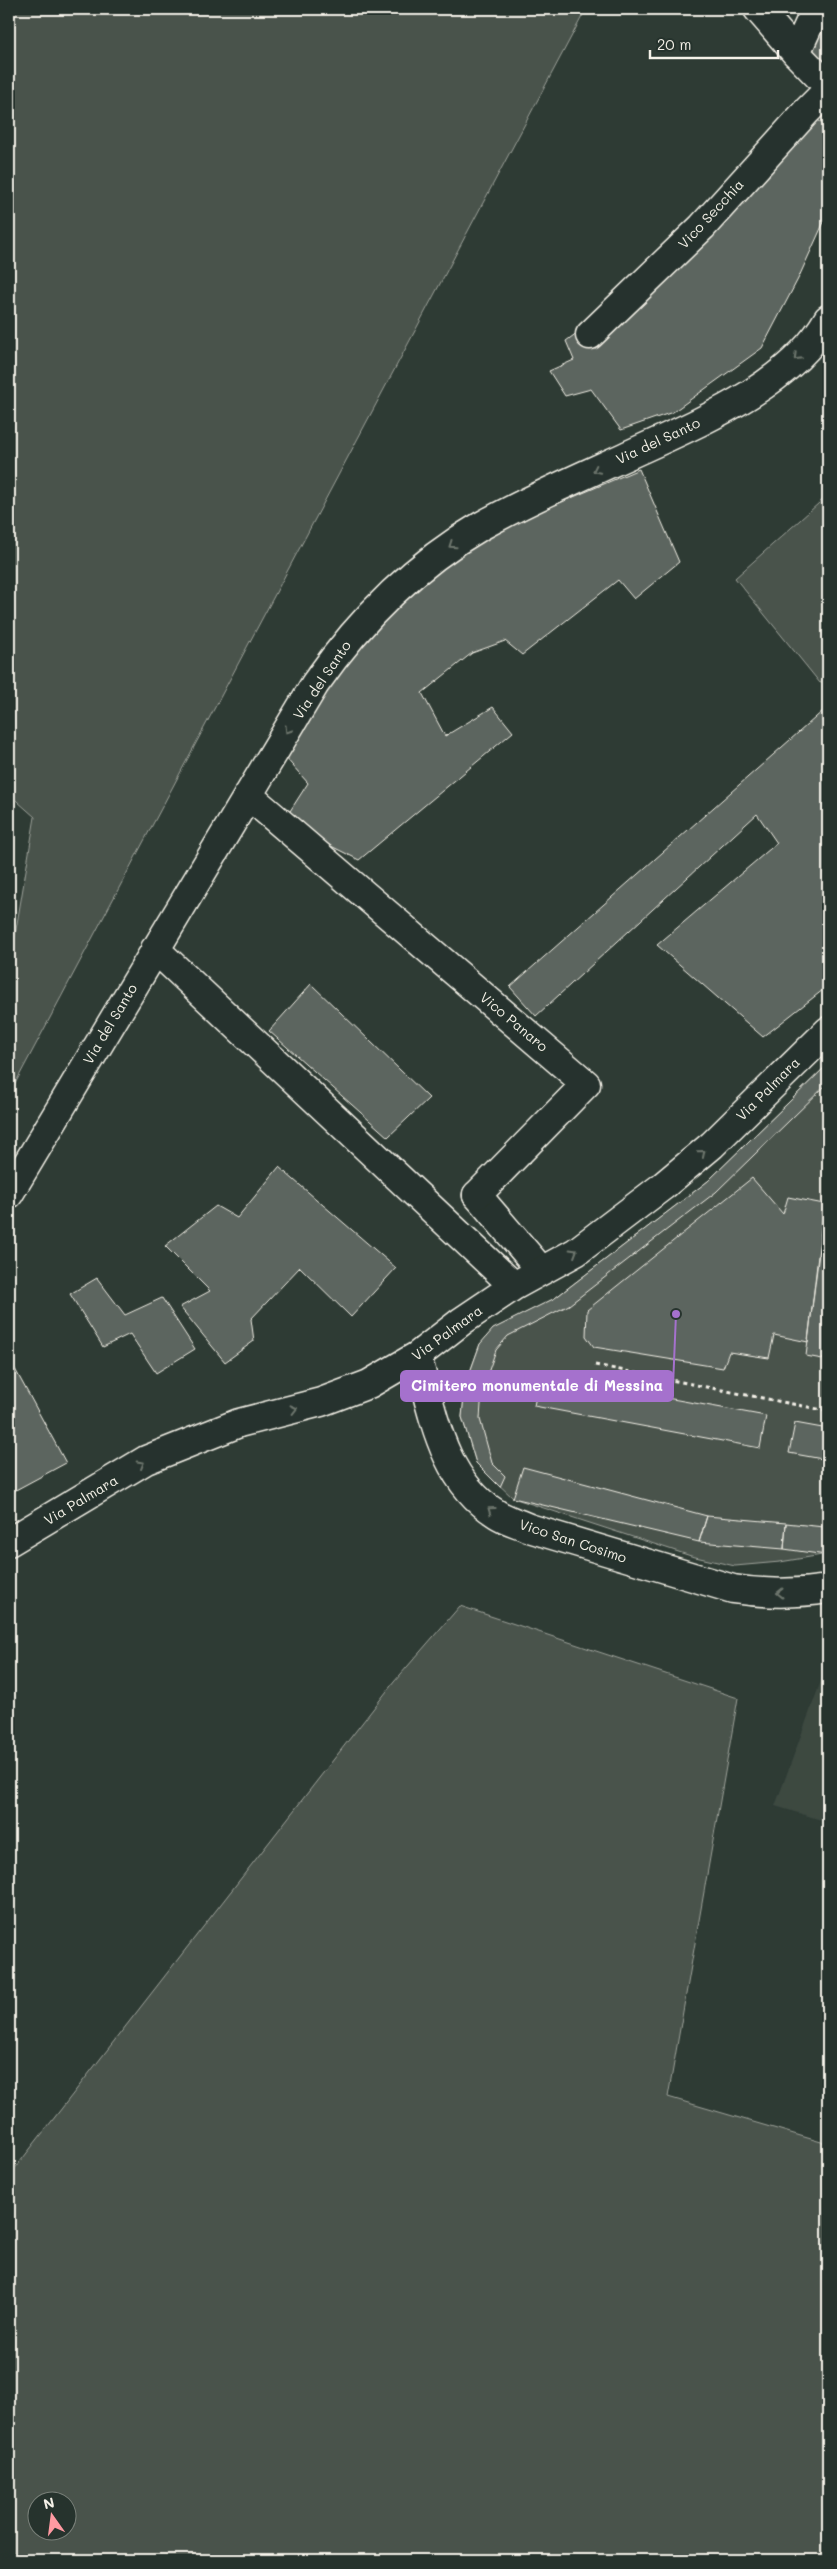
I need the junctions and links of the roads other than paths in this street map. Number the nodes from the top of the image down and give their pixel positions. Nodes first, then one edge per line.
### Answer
1 (758, 9) edge
2 (816, 9) edge
3 (796, 54) junction
4 (828, 88) edge
5 (828, 319) edge
6 (590, 335) dead end
7 (248, 795) junction
8 (155, 949) junction
9 (828, 1031) edge
10 (9, 1194) edge
11 (542, 1270) junction
12 (514, 1286) junction
13 (416, 1356) junction
14 (9, 1542) edge
15 (828, 1589) edge

1 - 3 street
2 - 3 street
3 - 4 street
4 - 6 street, Vico Secchia
5 -> 7 street, Via del Santo
7 - 8 street, Via del Santo
7 - 11 street, Vico Panaro
8 - 10 street, Via del Santo
8 - 12 street
11 -> 9 street, Via Palmara
11 - 12 street, Via Palmara
12 - 13 street, Via Palmara
14 -> 13 street, Via Palmara
15 -> 13 street, Vico San Cosimo

